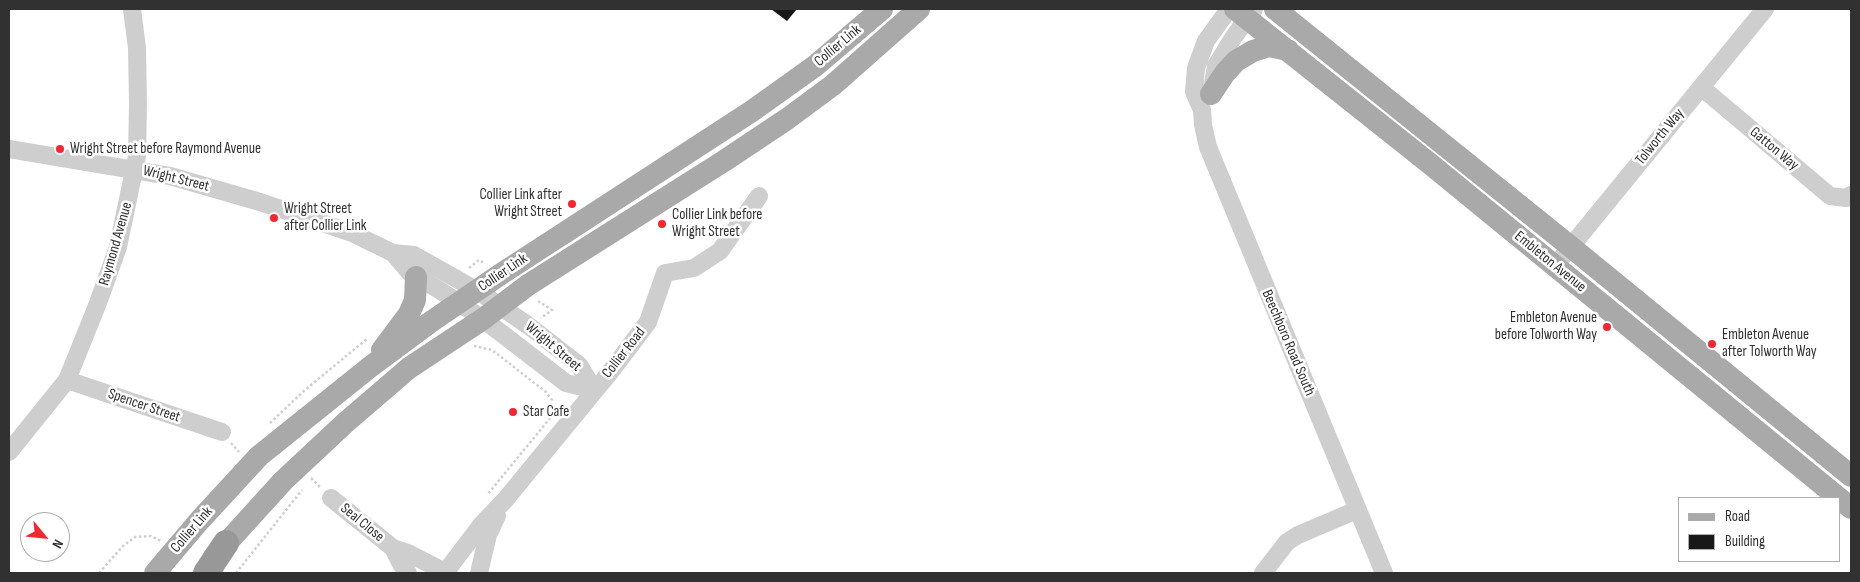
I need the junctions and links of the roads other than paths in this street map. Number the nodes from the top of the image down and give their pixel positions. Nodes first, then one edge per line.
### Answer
1 (132, 9) edge
2 (882, 9) edge
3 (919, 9) edge
4 (1275, 9) edge
5 (1765, 9) edge
6 (1241, 11) edge
7 (1288, 50) junction
8 (1358, 74) junction
9 (1701, 87) junction
10 (1207, 102) junction
11 (1382, 125) junction
12 (9, 149) edge
13 (135, 169) junction
14 (1851, 195) edge
15 (759, 196) dead end
16 (1571, 246) junction
17 (393, 253) junction
18 (1555, 266) junction
19 (416, 277) junction
20 (469, 297) junction
21 (491, 312) junction
22 (370, 367) junction
23 (67, 380) junction
24 (594, 390) junction
25 (1756, 398) junction
26 (222, 432) dead end
27 (9, 452) edge
28 (1783, 452) junction
29 (1851, 476) edge
30 (1838, 497) edge
31 (331, 498) road end
32 (1840, 499) edge
33 (505, 500) junction
34 (1851, 508) edge
35 (1357, 510) junction
36 (226, 543) junction
37 (393, 548) junction
38 (442, 572) edge
39 (155, 573) edge
40 (201, 573) edge
41 (206, 573) edge
42 (408, 573) edge
43 (466, 573) edge
44 (479, 573) edge
45 (1263, 573) edge
46 (1384, 573) edge

1 - 13 street, Raymond Avenue
2 - 20 main road, Collier Link
3 - 21 main road, Collier Link
4 - 8 main road, Embleton Avenue
5 - 9 street, Tolworth Way
6 - 7 main road, Embleton Avenue
6 - 10 street, Beechboro Road South
7 - 10 main road
7 - 11 main road, Embleton Avenue
8 - 11 main road
8 - 16 main road, Embleton Avenue
9 - 14 street, Gatton Way
9 - 16 street, Tolworth Way
10 - 35 street, Beechboro Road South
11 - 18 main road, Embleton Avenue
12 - 13 street, Wright Street
13 - 17 street, Wright Street
13 - 23 street, Raymond Avenue
15 - 24 street, Collier Road
16 - 18 street, Tolworth Way
16 - 25 main road, Embleton Avenue
17 - 19 street, Wright Street
17 - 20 street, Wright Street
18 - 28 main road, Embleton Avenue
19 - 20 street, Wright Street
19 - 22 main road
20 - 21 street, Wright Street
20 - 22 main road, Collier Link
21 - 24 street, Wright Street
21 - 36 main road, Collier Link
22 - 39 main road, Collier Link
23 - 26 street, Spencer Street
23 - 27 street, Raymond Avenue
24 - 33 street, Collier Road
25 - 28 main road
25 - 29 main road, Embleton Avenue
28 - 30 main road, Embleton Avenue
31 - 37 street, Seal Close
32 - 34 main road, Embleton Avenue
33 - 38 street, Collier Road
33 - 44 street, Collier Road
35 - 45 street
35 - 46 street, Beechboro Road South
36 - 40 main road, Collier Link
36 - 41 highway
37 - 38 street, Seal Close
37 - 42 street, Seal Close
38 - 43 street, Seal Close

